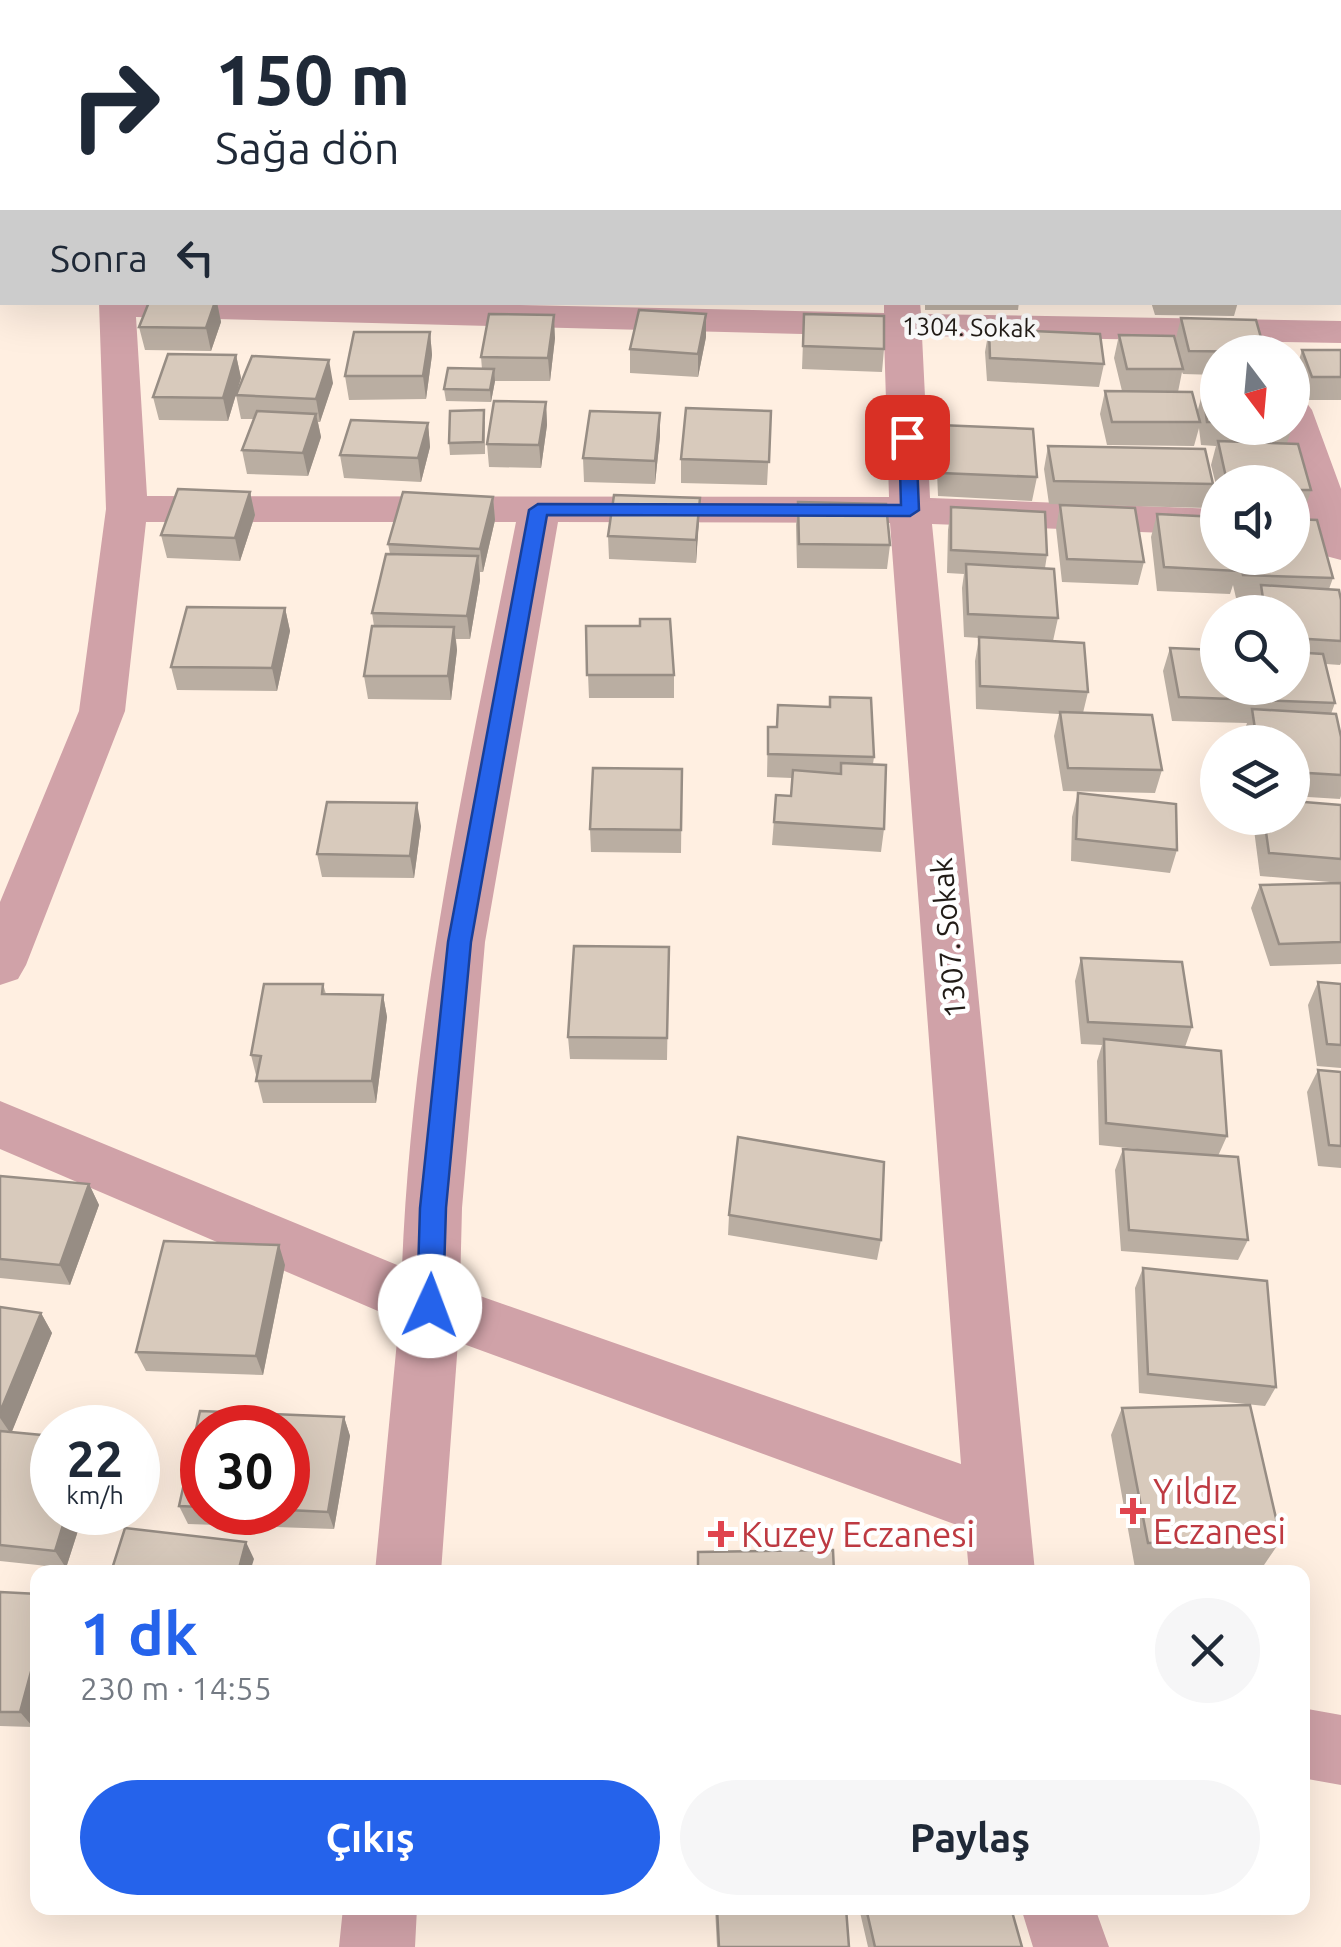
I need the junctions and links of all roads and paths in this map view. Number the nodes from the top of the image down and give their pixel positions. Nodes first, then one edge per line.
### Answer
1 (117, 305) edge
2 (179, 305) edge
3 (554, 311) edge
4 (902, 314) edge
5 (1262, 328) edge
6 (1341, 332) edge
7 (1305, 445) edge
8 (127, 508) junction
9 (538, 510) junction
10 (910, 510) junction
11 (1200, 521) edge
12 (1310, 527) edge
13 (1339, 533) edge
14 (0, 965) edge
15 (0, 1124) edge
16 (430, 1306) junction
17 (1000, 1510) junction
18 (409, 1565) edge
19 (1002, 1565) edge
20 (1310, 1744) edge
21 (1341, 1750) edge
22 (379, 1915) edge
23 (1060, 1915) edge
24 (377, 1947) edge
25 (1071, 1947) edge

1 - 8 street
2 - 3 street, 1304. Sokak
3 - 4 street, 1304. Sokak
4 - 5 street, 1304. Sokak
4 - 10 street, 1307. Sokak
5 - 6 street, 1304. Sokak
7 - 13 street
8 - 9 street
8 - 14 street
9 - 10 street
9 - 16 street
10 - 11 street
10 - 17 street, 1307. Sokak
12 - 13 street
15 - 16 street
16 - 17 street
16 - 18 street
17 - 19 street, 1307. Sokak
20 - 21 street
22 - 24 street
23 - 25 street

